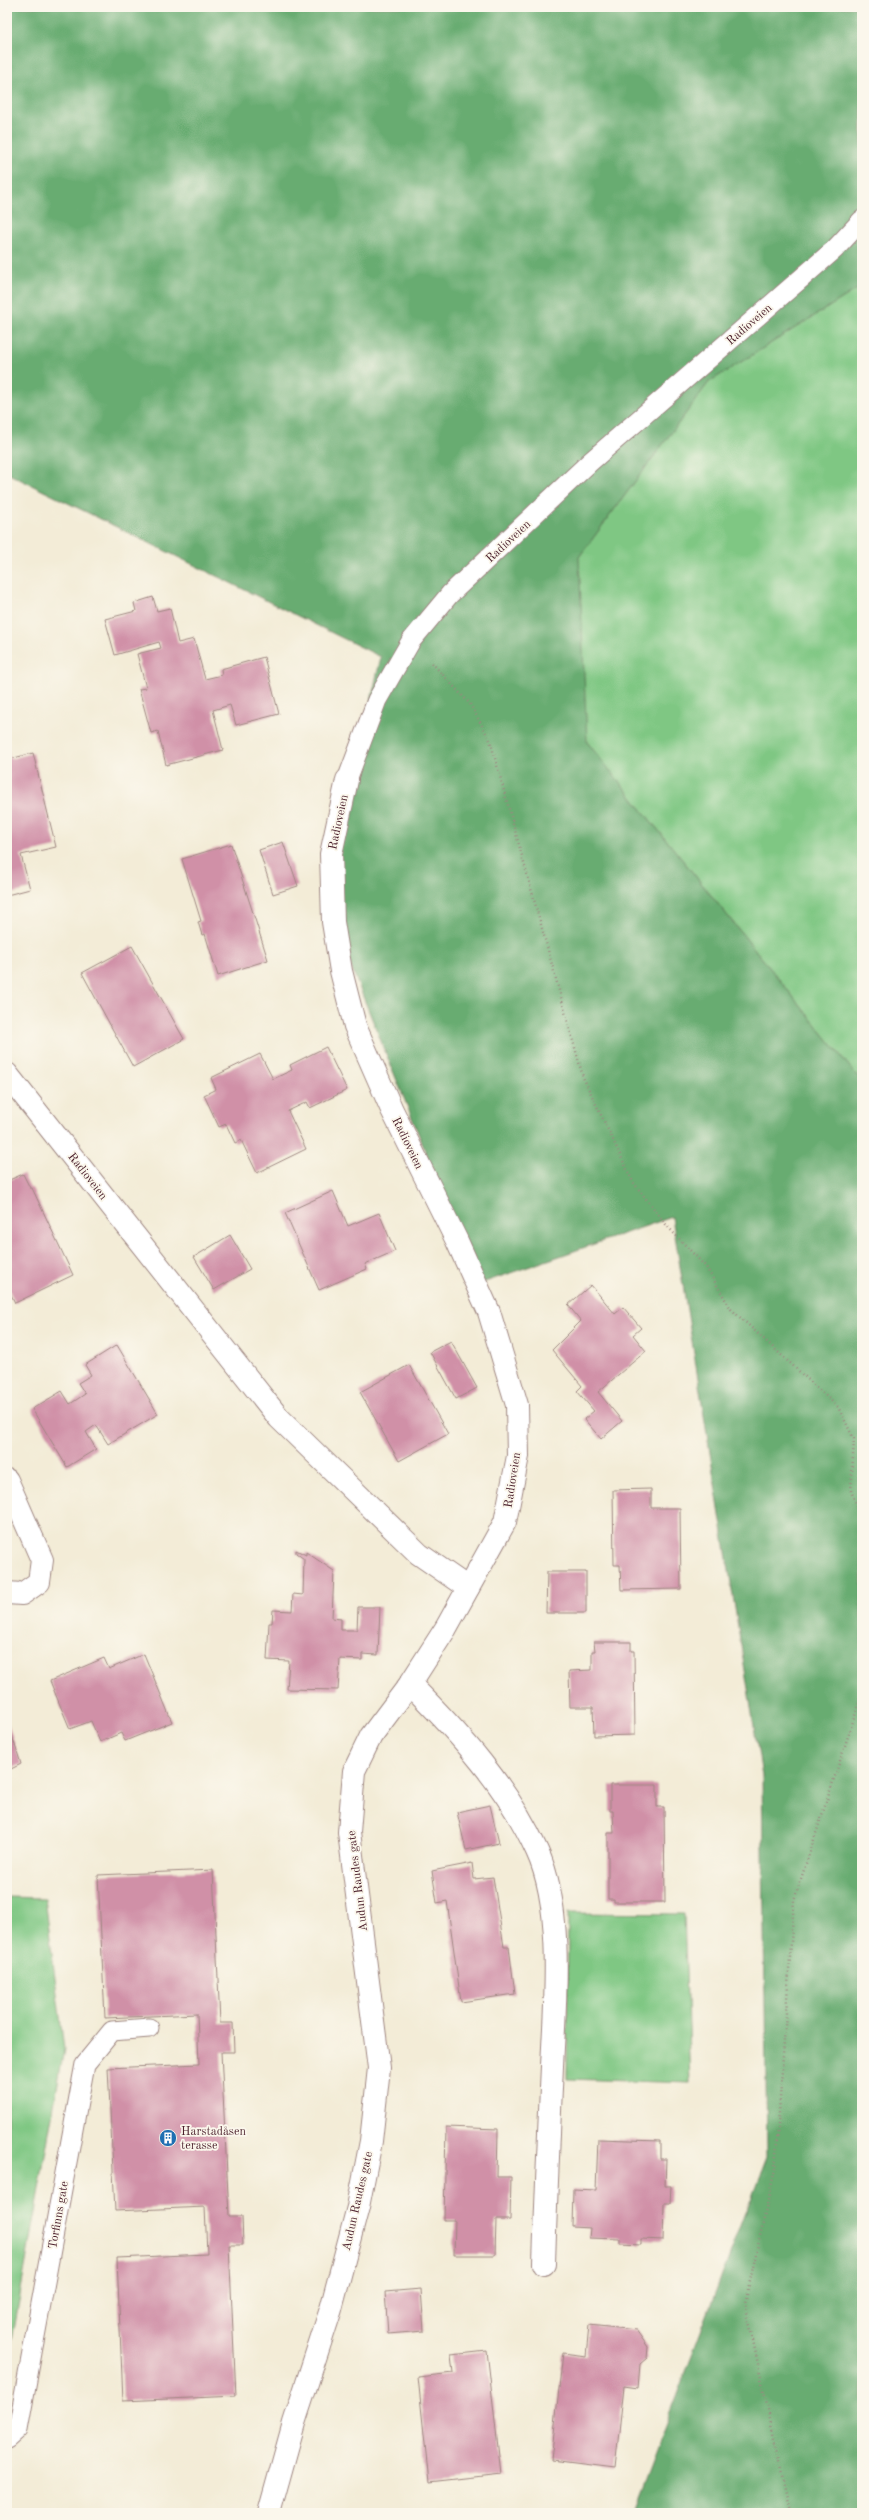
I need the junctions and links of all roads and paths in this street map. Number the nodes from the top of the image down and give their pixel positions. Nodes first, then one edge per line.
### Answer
1 (862, 220) edge
2 (411, 641) junction
3 (346, 780) joint
4 (7, 1074) edge
5 (7, 1480) edge
6 (862, 1518) edge
7 (468, 1588) junction
8 (7, 1593) edge
9 (410, 1684) junction
10 (862, 1694) edge
11 (149, 2028) dead end
12 (544, 2264) dead end
13 (7, 2439) edge
14 (269, 2513) edge
15 (790, 2513) edge

1 - 2 lane, Radioveien
2 - 3 lane, Radioveien
2 - 6 path
3 - 7 street, Radioveien
4 - 7 street, Radioveien
5 - 8 street
7 - 9 street, Radioveien
9 - 12 street
9 - 14 street, Audun Raudes gate
10 - 15 path
11 - 13 lane, Torfinns gate

